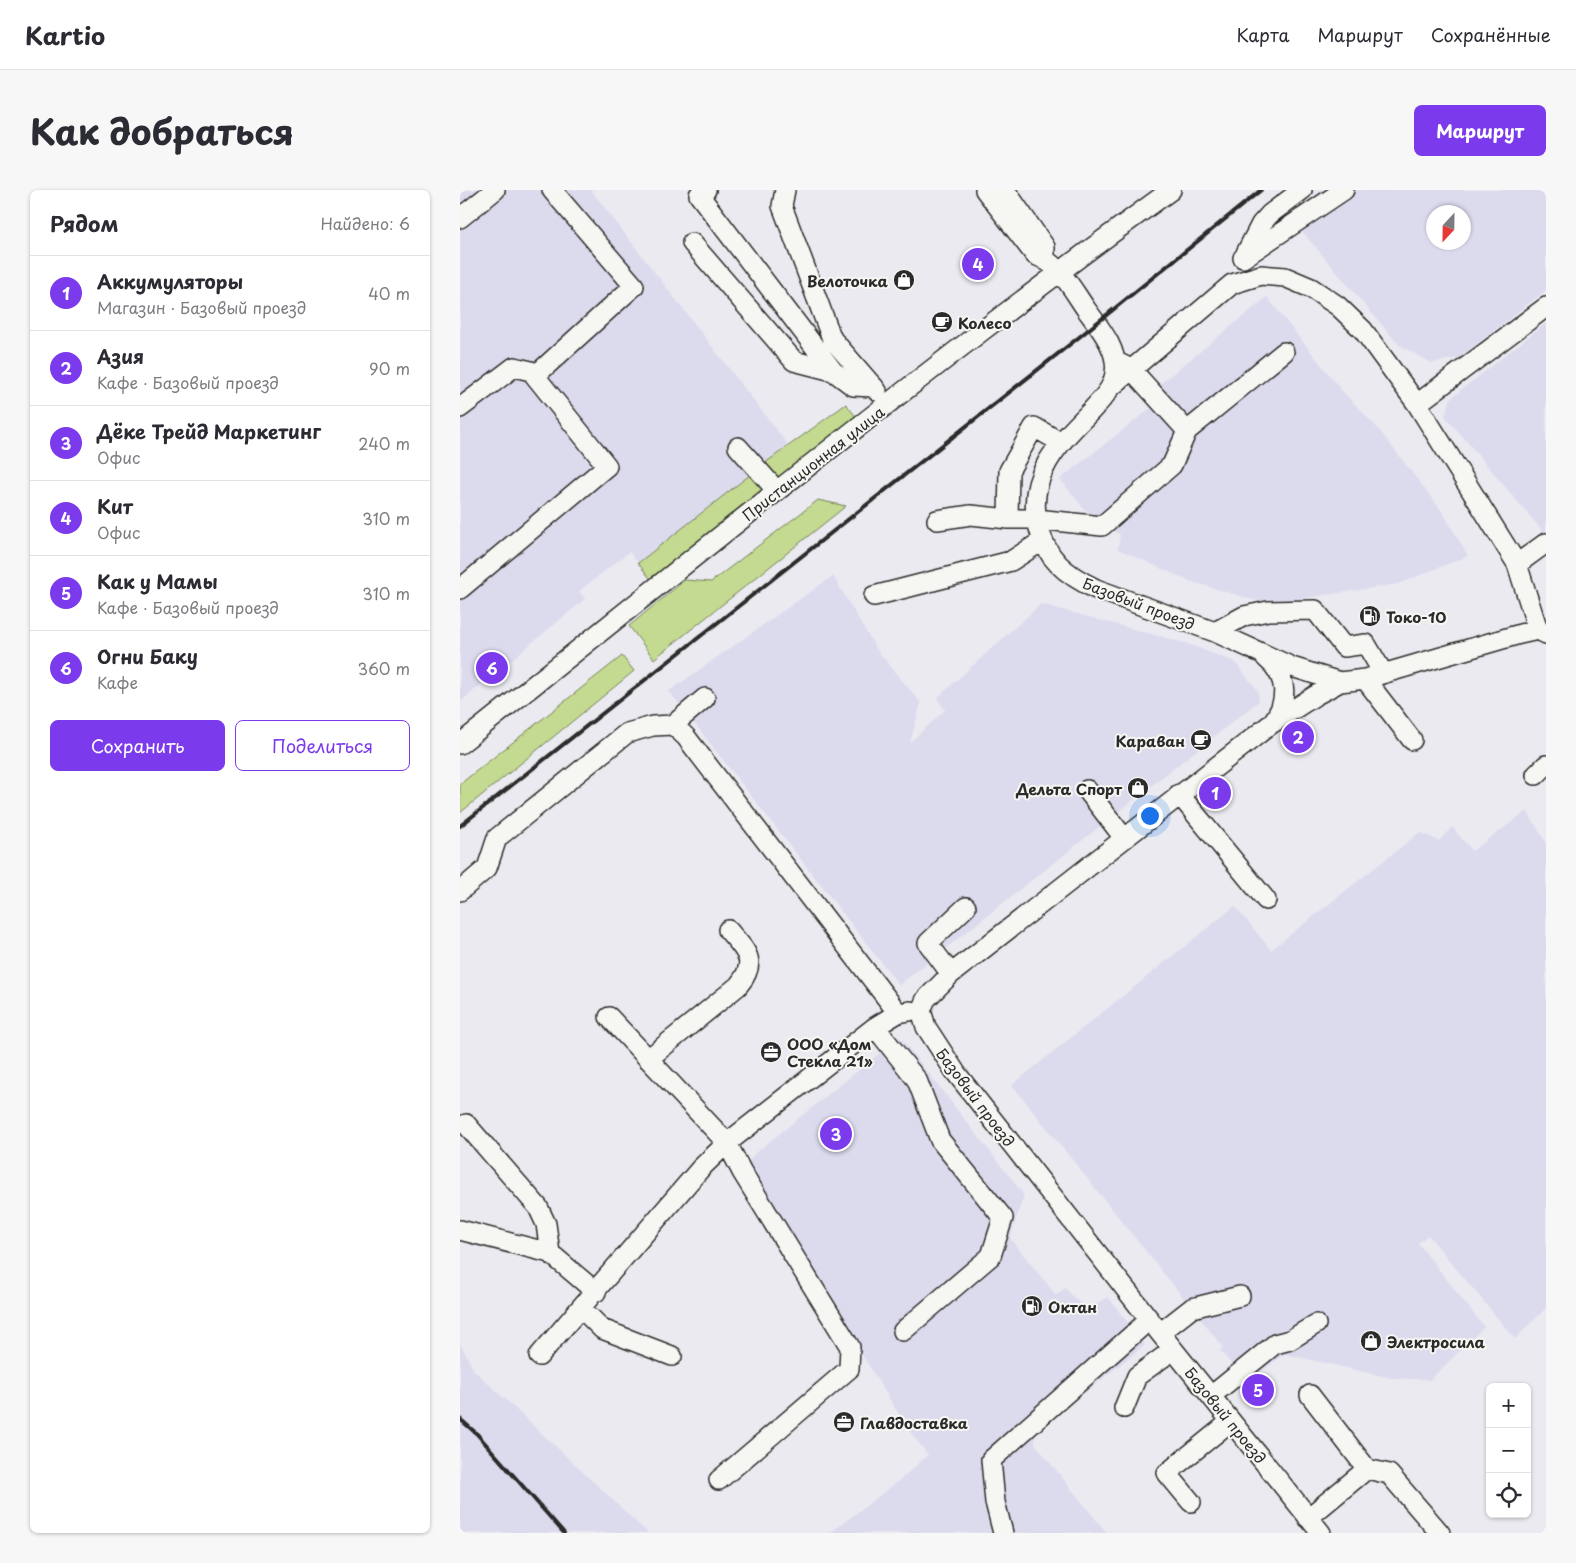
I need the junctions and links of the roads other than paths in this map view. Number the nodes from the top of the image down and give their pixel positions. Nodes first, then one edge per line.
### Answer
1 (495, 190) edge
2 (552, 190) edge
3 (706, 190) edge
4 (786, 190) edge
5 (985, 190) edge
6 (1004, 190) edge
7 (1172, 190) edge
8 (1302, 190) edge
9 (1344, 190) edge
10 (460, 218) edge
11 (692, 243) dead end
12 (1045, 258) junction
13 (1243, 258) junction
14 (1060, 270) junction
15 (1232, 284) junction
16 (1546, 307) edge
17 (1284, 352) dead end
18 (1114, 358) junction
19 (1131, 369) junction
20 (833, 371) junction
21 (536, 375) junction
22 (1111, 387) junction
23 (874, 388) junction
24 (888, 404) junction
25 (1417, 404) junction
26 (460, 408) edge
27 (1187, 431) junction
28 (1060, 442) junction
29 (738, 447) dead end
30 (777, 491) junction
31 (1036, 518) junction
32 (1008, 519) junction
33 (937, 520) dead end
34 (1042, 541) junction
35 (1546, 543) edge
36 (1517, 564) junction
37 (460, 589) edge
38 (874, 596) dead end
39 (1215, 632) junction
40 (1542, 632) edge
41 (1261, 654) junction
42 (1383, 674) junction
43 (1365, 679) junction
44 (1340, 682) junction
45 (706, 698) dead end
46 (1271, 724) junction
47 (673, 725) junction
48 (1412, 740) dead end
49 (460, 744) edge
50 (1087, 790) dead end
51 (1179, 794) junction
52 (1124, 838) junction
53 (460, 891) edge
54 (1266, 900) dead end
55 (966, 907) dead end
56 (728, 930) dead end
57 (951, 974) junction
58 (921, 1010) junction
59 (898, 1013) junction
60 (609, 1017) dead end
61 (875, 1027) junction
62 (648, 1059) junction
63 (466, 1124) dead end
64 (727, 1143) junction
65 (460, 1230) edge
66 (550, 1253) junction
67 (596, 1292) junction
68 (1240, 1296) dead end
69 (582, 1309) junction
70 (1316, 1324) dead end
71 (1155, 1327) junction
72 (903, 1330) dead end
73 (1173, 1350) junction
74 (539, 1356) dead end
75 (672, 1356) dead end
76 (1310, 1395) dead end
77 (1211, 1396) junction
78 (1124, 1408) dead end
79 (1231, 1422) junction
80 (1367, 1469) junction
81 (719, 1480) dead end
82 (1191, 1502) dead end
83 (1308, 1518) junction
84 (1004, 1533) edge
85 (1321, 1533) edge
86 (1440, 1533) edge

1 - 10 street
2 - 21 street
3 - 20 street
4 - 23 street
5 - 12 street
6 - 12 street
7 - 14 street, Пристанционная улица
8 - 13 street
9 - 13 street
11 - 20 street
12 - 14 street
13 - 15 street
14 - 18 street
14 - 24 street, Пристанционная улица
15 - 19 street, Базовый проезд
15 - 25 street
16 - 25 street
17 - 27 street
18 - 19 street
18 - 22 street
19 - 22 street, Базовый проезд
19 - 27 street
20 - 23 street
21 - 26 street
21 - 37 street
22 - 28 street, Базовый проезд
23 - 24 street
24 - 30 street, Пристанционная улица
25 - 36 street
27 - 31 street
28 - 31 street, Базовый проезд
28 - 32 street
29 - 30 street
30 - 49 street, Пристанционная улица
31 - 32 street
31 - 34 street, Базовый проезд
32 - 33 street
34 - 38 street
34 - 39 street, Базовый проезд
35 - 36 street
36 - 40 street
39 - 41 street, Базовый проезд
39 - 42 street
40 - 42 street, Базовый проезд
41 - 44 street, Базовый проезд
41 - 46 street, Базовый проезд
42 - 43 street, Базовый проезд
43 - 44 street, Базовый проезд
43 - 48 street
44 - 46 street, Базовый проезд
45 - 47 street
46 - 51 street, Базовый проезд
47 - 53 street
47 - 59 street
50 - 52 street
51 - 52 street, Базовый проезд
51 - 54 street
52 - 57 street, Базовый проезд
55 - 57 street
56 - 62 street
57 - 58 street, Базовый проезд
58 - 59 street
58 - 71 street, Базовый проезд
59 - 61 street
60 - 62 street
61 - 64 street
61 - 72 street
62 - 64 street
63 - 66 street
64 - 67 street
64 - 81 street
65 - 66 street
66 - 67 street
67 - 69 street
68 - 71 street
69 - 74 street
69 - 75 street
70 - 77 street
71 - 73 street, Базовый проезд
71 - 84 street
73 - 77 street, Базовый проезд
73 - 78 street
76 - 80 street
77 - 79 street, Базовый проезд
79 - 82 street
79 - 83 street, Базовый проезд
80 - 83 street
80 - 86 street
83 - 85 street, Базовый проезд

